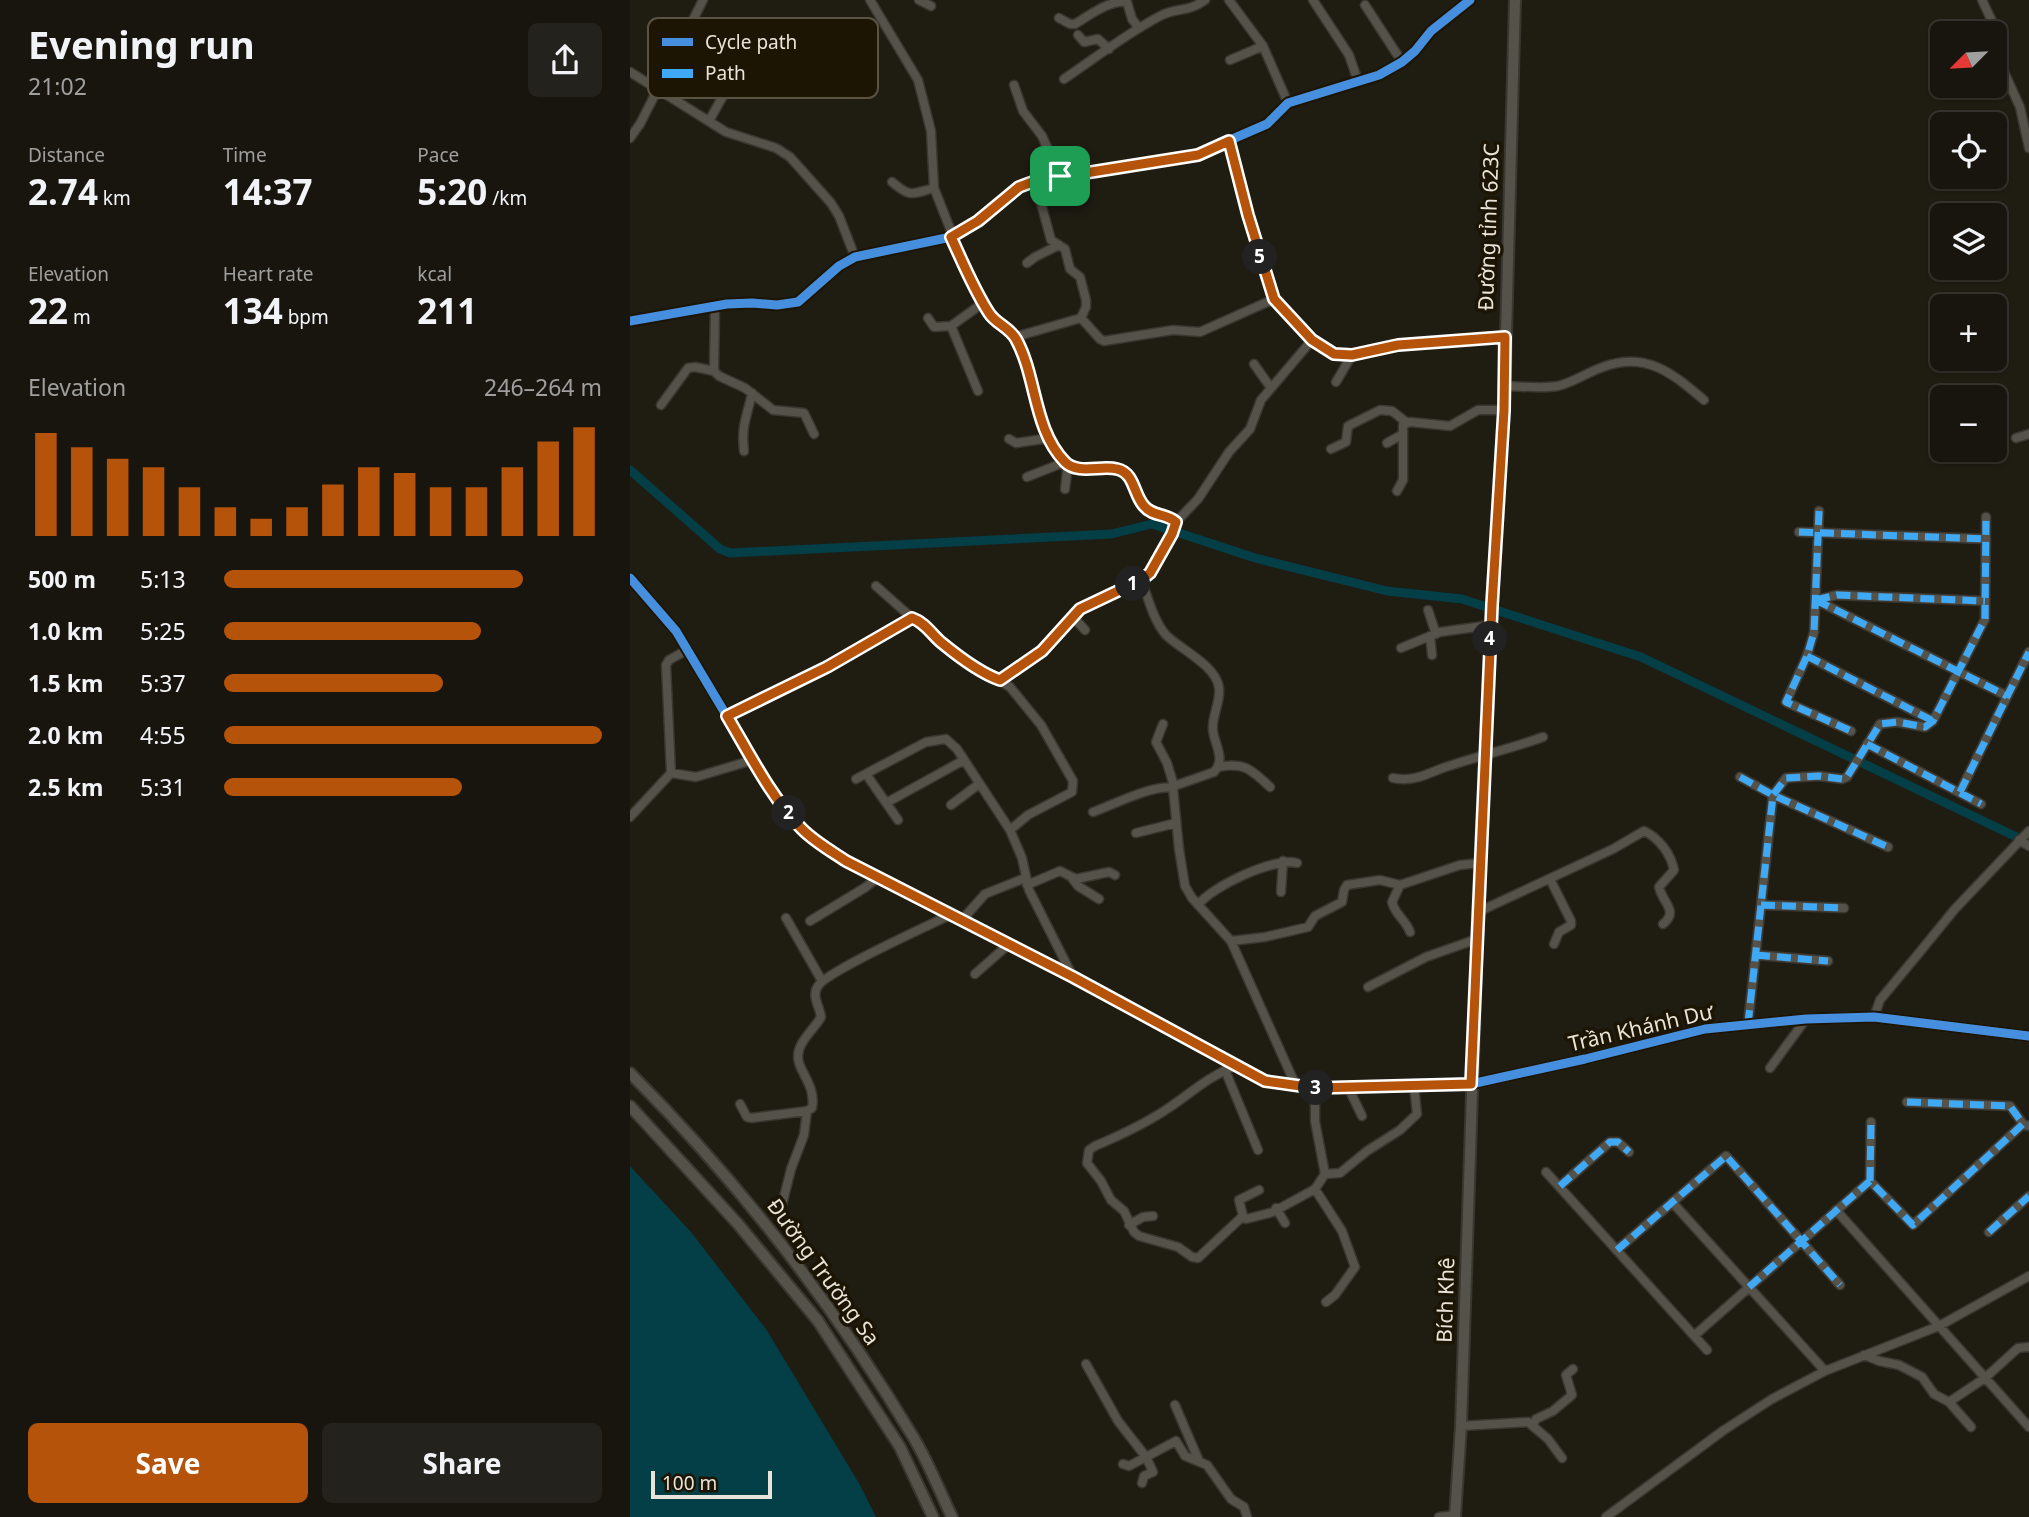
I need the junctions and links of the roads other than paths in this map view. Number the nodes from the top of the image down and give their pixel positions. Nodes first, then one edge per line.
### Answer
1 (703, 0) edge
2 (870, 0) edge
3 (919, 0) edge
4 (1205, 0) edge
5 (1229, 0) edge
6 (1313, 0) edge
7 (1470, 0) edge
8 (1515, 0) edge
9 (1982, 0) edge
10 (1365, 5) dead end
11 (931, 6) dead end
12 (694, 18) edge
13 (1059, 18) dead end
14 (1992, 21) edge
15 (1139, 28) junction
16 (1078, 34) dead end
17 (1263, 46) junction
18 (1109, 49) junction
19 (1230, 60) dead end
20 (1402, 62) junction
21 (630, 72) edge
22 (1063, 79) dead end
23 (2007, 79) edge
24 (1358, 81) junction
25 (648, 85) edge
26 (1014, 85) dead end
27 (655, 98) edge
28 (669, 98) edge
29 (722, 98) edge
30 (1288, 103) junction
31 (709, 121) junction
32 (630, 138) edge
33 (1229, 141) junction
34 (2029, 148) edge
35 (1060, 176) junction
36 (1035, 181) junction
37 (892, 182) dead end
38 (934, 188) junction
39 (952, 236) junction
40 (1059, 245) junction
41 (855, 257) junction
42 (1027, 263) dead end
43 (1274, 299) junction
44 (984, 303) junction
45 (715, 307) junction
46 (928, 318) dead end
47 (1081, 318) junction
48 (630, 321) edge
49 (951, 326) junction
50 (1015, 337) junction
51 (1505, 337) junction
52 (1312, 340) junction
53 (1352, 355) junction
54 (1254, 364) dead end
55 (714, 371) junction
56 (1336, 382) dead end
57 (1504, 386) junction
58 (1271, 388) junction
59 (978, 391) dead end
60 (752, 393) junction
61 (1704, 401) dead end
62 (661, 405) dead end
63 (1504, 410) junction
64 (1406, 422) junction
65 (814, 434) dead end
66 (2029, 434) edge
67 (1403, 435) junction
68 (1049, 438) junction
69 (2016, 438) dead end
70 (1009, 439) dead end
71 (1387, 443) dead end
72 (1331, 449) dead end
73 (744, 451) dead end
74 (1067, 463) junction
75 (1027, 477) dead end
76 (1065, 489) dead end
77 (1397, 491) dead end
78 (1819, 511) dead end
79 (1986, 517) dead end
80 (1174, 528) junction
81 (1799, 532) dead end
82 (1818, 532) junction
83 (1986, 538) junction
84 (630, 578) edge
85 (1141, 580) junction
86 (876, 586) dead end
87 (1816, 600) junction
88 (1985, 601) junction
89 (1428, 610) dead end
90 (1073, 617) junction
91 (912, 618) junction
92 (1491, 625) junction
93 (1085, 630) dead end
94 (1433, 635) junction
95 (1401, 648) dead end
96 (687, 650) junction
97 (2029, 652) edge
98 (1432, 654) dead end
99 (1807, 656) junction
100 (1958, 672) junction
101 (1000, 680) junction
102 (2007, 696) junction
103 (727, 716) junction
104 (1933, 721) junction
105 (1163, 724) dead end
106 (1851, 731) dead end
107 (1543, 737) dead end
108 (1867, 744) junction
109 (1486, 756) junction
110 (753, 760) junction
111 (964, 760) junction
112 (1218, 768) junction
113 (671, 773) junction
114 (866, 774) junction
115 (1740, 777) dead end
116 (1393, 778) dead end
117 (856, 779) dead end
118 (979, 784) junction
119 (1173, 787) junction
120 (1270, 787) dead end
121 (1959, 792) junction
122 (1773, 795) junction
123 (886, 803) junction
124 (951, 804) dead end
125 (1982, 804) dead end
126 (1093, 812) dead end
127 (630, 817) edge
128 (898, 820) dead end
129 (1176, 823) junction
130 (1010, 830) junction
131 (1136, 833) dead end
132 (2023, 837) edge
133 (2029, 846) edge
134 (1888, 847) dead end
135 (1283, 861) junction
136 (1297, 863) dead end
137 (1480, 863) junction
138 (1115, 875) dead end
139 (878, 877) junction
140 (1072, 878) junction
141 (1550, 879) junction
142 (1026, 881) junction
143 (1400, 885) junction
144 (1281, 892) dead end
145 (1099, 899) dead end
146 (1199, 905) junction
147 (1761, 905) junction
148 (1844, 908) dead end
149 (1478, 912) junction
150 (952, 914) junction
151 (786, 918) dead end
152 (962, 920) junction
153 (810, 921) dead end
154 (1662, 924) dead end
155 (1410, 932) dead end
156 (1477, 939) junction
157 (1231, 941) junction
158 (1009, 944) junction
159 (1554, 944) dead end
160 (1756, 955) junction
161 (1828, 961) dead end
162 (975, 974) dead end
163 (1073, 977) junction
164 (822, 981) junction
165 (1368, 987) dead end
166 (1874, 1017) junction
167 (1807, 1019) junction
168 (1748, 1024) junction
169 (2029, 1036) edge
170 (1230, 1068) junction
171 (1770, 1068) dead end
172 (630, 1073) edge
173 (1471, 1084) junction
174 (1296, 1086) junction
175 (1348, 1087) junction
176 (1413, 1087) junction
177 (1315, 1088) junction
178 (1907, 1102) dead end
179 (740, 1104) dead end
180 (630, 1106) edge
181 (807, 1111) junction
182 (1362, 1116) dead end
183 (1871, 1122) dead end
184 (2026, 1125) edge
185 (1258, 1150) dead end
186 (1629, 1152) dead end
187 (1546, 1172) dead end
188 (1325, 1174) junction
189 (1870, 1181) junction
190 (1560, 1186) junction
191 (1314, 1189) junction
192 (1259, 1190) dead end
193 (2028, 1200) edge
194 (1672, 1202) junction
195 (780, 1209) dead end
196 (1276, 1209) junction
197 (1836, 1210) junction
198 (1153, 1216) dead end
199 (1243, 1216) junction
200 (1285, 1223) dead end
201 (1129, 1225) junction
202 (1989, 1232) dead end
203 (1801, 1241) junction
204 (1617, 1250) junction
205 (2029, 1276) edge
206 (1840, 1285) dead end
207 (1749, 1287) junction
208 (1326, 1302) dead end
209 (1939, 1326) junction
210 (1695, 1335) junction
211 (2029, 1347) edge
212 (1706, 1350) dead end
213 (1864, 1355) junction
214 (1086, 1364) dead end
215 (1573, 1369) dead end
216 (1825, 1371) junction
217 (1986, 1378) junction
218 (1949, 1402) junction
219 (1175, 1405) dead end
220 (1534, 1425) junction
221 (1461, 1426) junction
222 (1971, 1427) dead end
223 (2029, 1427) edge
224 (914, 1438) junction
225 (900, 1447) junction
226 (1146, 1457) junction
227 (1562, 1458) dead end
228 (1199, 1461) junction
229 (1122, 1464) dead end
230 (1142, 1483) dead end
231 (1455, 1516) edge
232 (933, 1517) edge
233 (953, 1517) edge
234 (1247, 1517) edge
235 (1438, 1517) edge
236 (1606, 1517) edge

1 - 12 street
2 - 38 street
3 - 11 street
4 - 15 street
5 - 17 street
6 - 24 street
7 - 20 street
8 - 51 main road, Đường tỉnh 623C
9 - 14 street
10 - 20 street
13 - 15 street
15 - 18 street
16 - 18 street
17 - 19 street
17 - 30 street
18 - 22 street
20 - 24 street
21 - 25 street
23 - 34 street
24 - 30 street
26 - 35 street
27 - 32 street
28 - 31 street
29 - 31 street
30 - 33 street
31 - 41 street
33 - 35 street
33 - 43 street
35 - 36 street
36 - 39 street
36 - 40 street
37 - 38 street
38 - 39 street
39 - 41 street
39 - 44 street
40 - 42 street
40 - 47 street
41 - 45 street
43 - 47 street
43 - 52 street
44 - 49 street
44 - 50 street
45 - 48 street
45 - 55 street
46 - 49 street
47 - 50 street
49 - 59 street
50 - 68 street
51 - 53 street
51 - 57 main road, Đường tỉnh 623C
52 - 53 street
52 - 58 street
53 - 56 street
54 - 58 street
55 - 60 street
55 - 62 street
57 - 61 street
57 - 63 main road, Đường tỉnh 623C
58 - 80 street
60 - 65 street
60 - 73 street
63 - 64 street
63 - 92 main road, Đường tỉnh 623C
64 - 67 street
64 - 72 street
66 - 69 street
67 - 71 street
67 - 77 street
68 - 70 street
68 - 74 street
74 - 75 street
74 - 76 street
74 - 80 street
78 - 82 street
79 - 83 street
80 - 85 street
81 - 82 street
82 - 83 street
82 - 87 street
83 - 88 street
84 - 96 street, Trần Khánh Dư
85 - 90 street
85 - 112 street
86 - 91 street
87 - 88 street
87 - 99 street
87 - 100 street
88 - 100 street
89 - 94 street
90 - 93 street
90 - 101 street
91 - 101 street
91 - 103 street
92 - 94 street
92 - 109 main road, Đường tỉnh 623C
94 - 95 street
94 - 98 street
96 - 103 street, Trần Khánh Dư
96 - 113 street
97 - 102 street
99 - 104 street
99 - 106 street
100 - 102 street
100 - 104 street
101 - 130 street
102 - 121 street
103 - 110 street, Trần Khánh Dư
104 - 108 street
105 - 119 street
107 - 109 street
108 - 121 street
108 - 122 street
109 - 116 street
109 - 137 main road, Đường tỉnh 623C
110 - 113 street
110 - 139 street, Trần Khánh Dư
111 - 114 street
111 - 118 street
111 - 123 street
112 - 119 street
112 - 120 street
113 - 127 street
114 - 117 street
114 - 123 street
115 - 122 street
118 - 124 street
118 - 130 street
119 - 126 street
119 - 129 street
121 - 125 street
122 - 134 street
122 - 147 street
123 - 128 street
129 - 131 street
129 - 146 street
130 - 142 street
132 - 133 street
132 - 166 street
135 - 136 street
135 - 144 street
135 - 146 street
137 - 143 street
137 - 149 main road, Đường tỉnh 623C
138 - 140 street
139 - 150 street, Trần Khánh Dư
139 - 153 street
140 - 142 street
140 - 145 street
141 - 149 street
141 - 154 street
141 - 159 street
142 - 152 street
142 - 163 street
143 - 155 street
143 - 157 street
146 - 157 street
147 - 148 street
147 - 160 street
149 - 156 main road, Đường tỉnh 623C
150 - 152 street, Trần Khánh Dư
150 - 164 street
151 - 164 street
152 - 158 street, Trần Khánh Dư
156 - 165 street
156 - 173 main road, Đường tỉnh 623C
157 - 174 street
158 - 162 street
158 - 163 street, Trần Khánh Dư
160 - 161 street
160 - 168 street
163 - 170 street, Trần Khánh Dư
164 - 181 street
166 - 167 street, Trần Khánh Dư
166 - 169 street, Trần Khánh Dư
167 - 168 street, Trần Khánh Dư
167 - 171 street
168 - 173 street, Trần Khánh Dư
170 - 174 street, Trần Khánh Dư
170 - 185 street
170 - 201 street
172 - 224 main road, Đường Trường Sa
173 - 176 street, Trần Khánh Dư
173 - 221 main road, Bích Khê
174 - 177 street, Trần Khánh Dư
175 - 176 street, Trần Khánh Dư
175 - 177 street, Trần Khánh Dư
175 - 182 street
176 - 188 street
177 - 188 street
178 - 184 street
179 - 181 street
180 - 225 main road, Đường Trường Sa
181 - 195 street
183 - 189 street
184 - 189 street
186 - 190 street
187 - 190 street
188 - 191 street
189 - 197 street
190 - 204 street
191 - 196 street
191 - 208 street
192 - 199 street
193 - 202 street
194 - 203 street
194 - 204 street
194 - 207 street
196 - 199 street
196 - 200 street
197 - 203 street
197 - 209 street
198 - 201 street
199 - 201 street
203 - 206 street
203 - 207 street
204 - 210 street
205 - 209 street
207 - 210 street
207 - 216 street
209 - 213 street
209 - 217 street
210 - 212 street
211 - 217 street
213 - 216 street
213 - 218 street
214 - 226 street
215 - 220 street
216 - 236 street
217 - 218 street
217 - 223 street
218 - 222 street
219 - 228 street
220 - 221 street
220 - 227 street
221 - 231 main road, Bích Khê
224 - 225 main road
224 - 233 main road, Đường Trường Sa
225 - 232 main road, Đường Trường Sa
226 - 228 street
226 - 229 street
226 - 230 street
228 - 234 street
231 - 235 street

